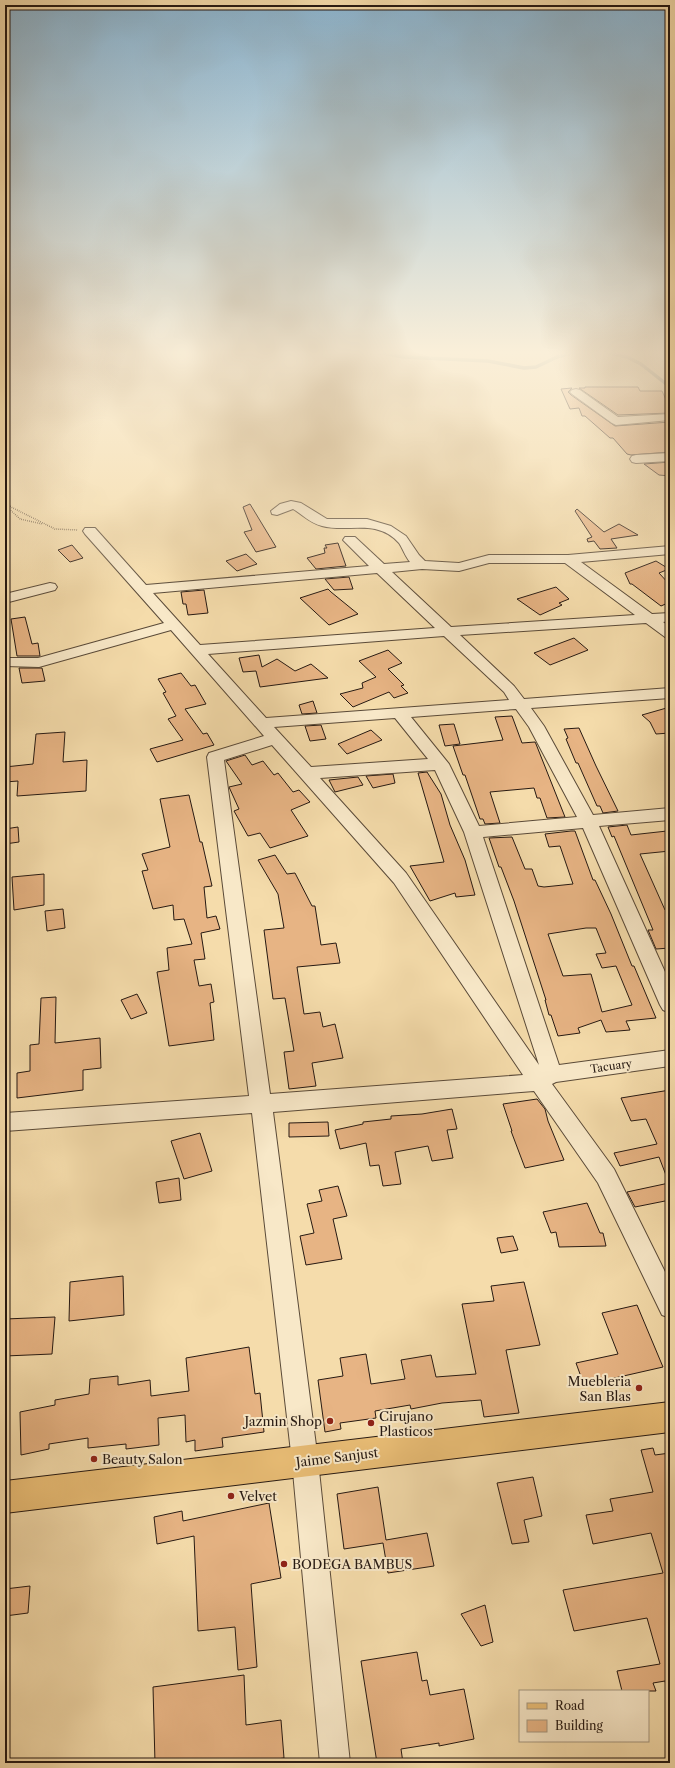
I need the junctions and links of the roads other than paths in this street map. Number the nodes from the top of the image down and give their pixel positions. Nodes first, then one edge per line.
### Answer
1 (670, 457) edge
2 (636, 459) dead end
3 (277, 511) dead end
4 (90, 531) road end
5 (350, 540) dead end
6 (670, 550) edge
7 (568, 559) junction
8 (422, 565) junction
9 (382, 570) junction
10 (50, 587) dead end
11 (143, 590) junction
12 (5, 599) edge
13 (670, 617) edge
14 (649, 618) junction
15 (174, 626) junction
16 (449, 631) junction
17 (670, 634) edge
18 (197, 650) junction
19 (5, 662) edge
20 (670, 692) edge
21 (520, 704) junction
22 (399, 713) junction
23 (269, 731) junction
24 (441, 764) junction
25 (307, 774) junction
26 (670, 814) edge
27 (587, 822) junction
28 (473, 832) junction
29 (670, 1005) edge
30 (670, 1058) edge
31 (545, 1078) junction
32 (261, 1104) junction
33 (5, 1122) edge
34 (670, 1307) edge
35 (670, 1417) edge
36 (305, 1461) junction
37 (5, 1497) edge
38 (335, 1763) edge

1 - 2 street
3 - 8 street
4 - 11 street
5 - 9 street
6 - 7 street
7 - 8 street
7 - 14 street
8 - 9 street
9 - 11 street
9 - 16 street
10 - 12 street
11 - 15 street
13 - 14 street
14 - 16 street
14 - 17 street
15 - 18 street
15 - 19 street
16 - 18 street
16 - 21 street
18 - 23 street
20 - 21 street
21 - 22 street
21 - 27 street
22 - 23 street
22 - 24 street
23 - 25 street
23 - 32 street
24 - 25 street
24 - 28 street
25 - 31 street
26 - 27 street
27 - 28 street
27 - 29 street
28 - 31 street
30 - 31 street, Tacuary
31 - 32 street, Tacuary
31 - 34 street
32 - 33 street, Tacuary
32 - 36 street
35 - 36 main road, Jaime Sanjust
36 - 37 main road, Jaime Sanjust
36 - 38 street

